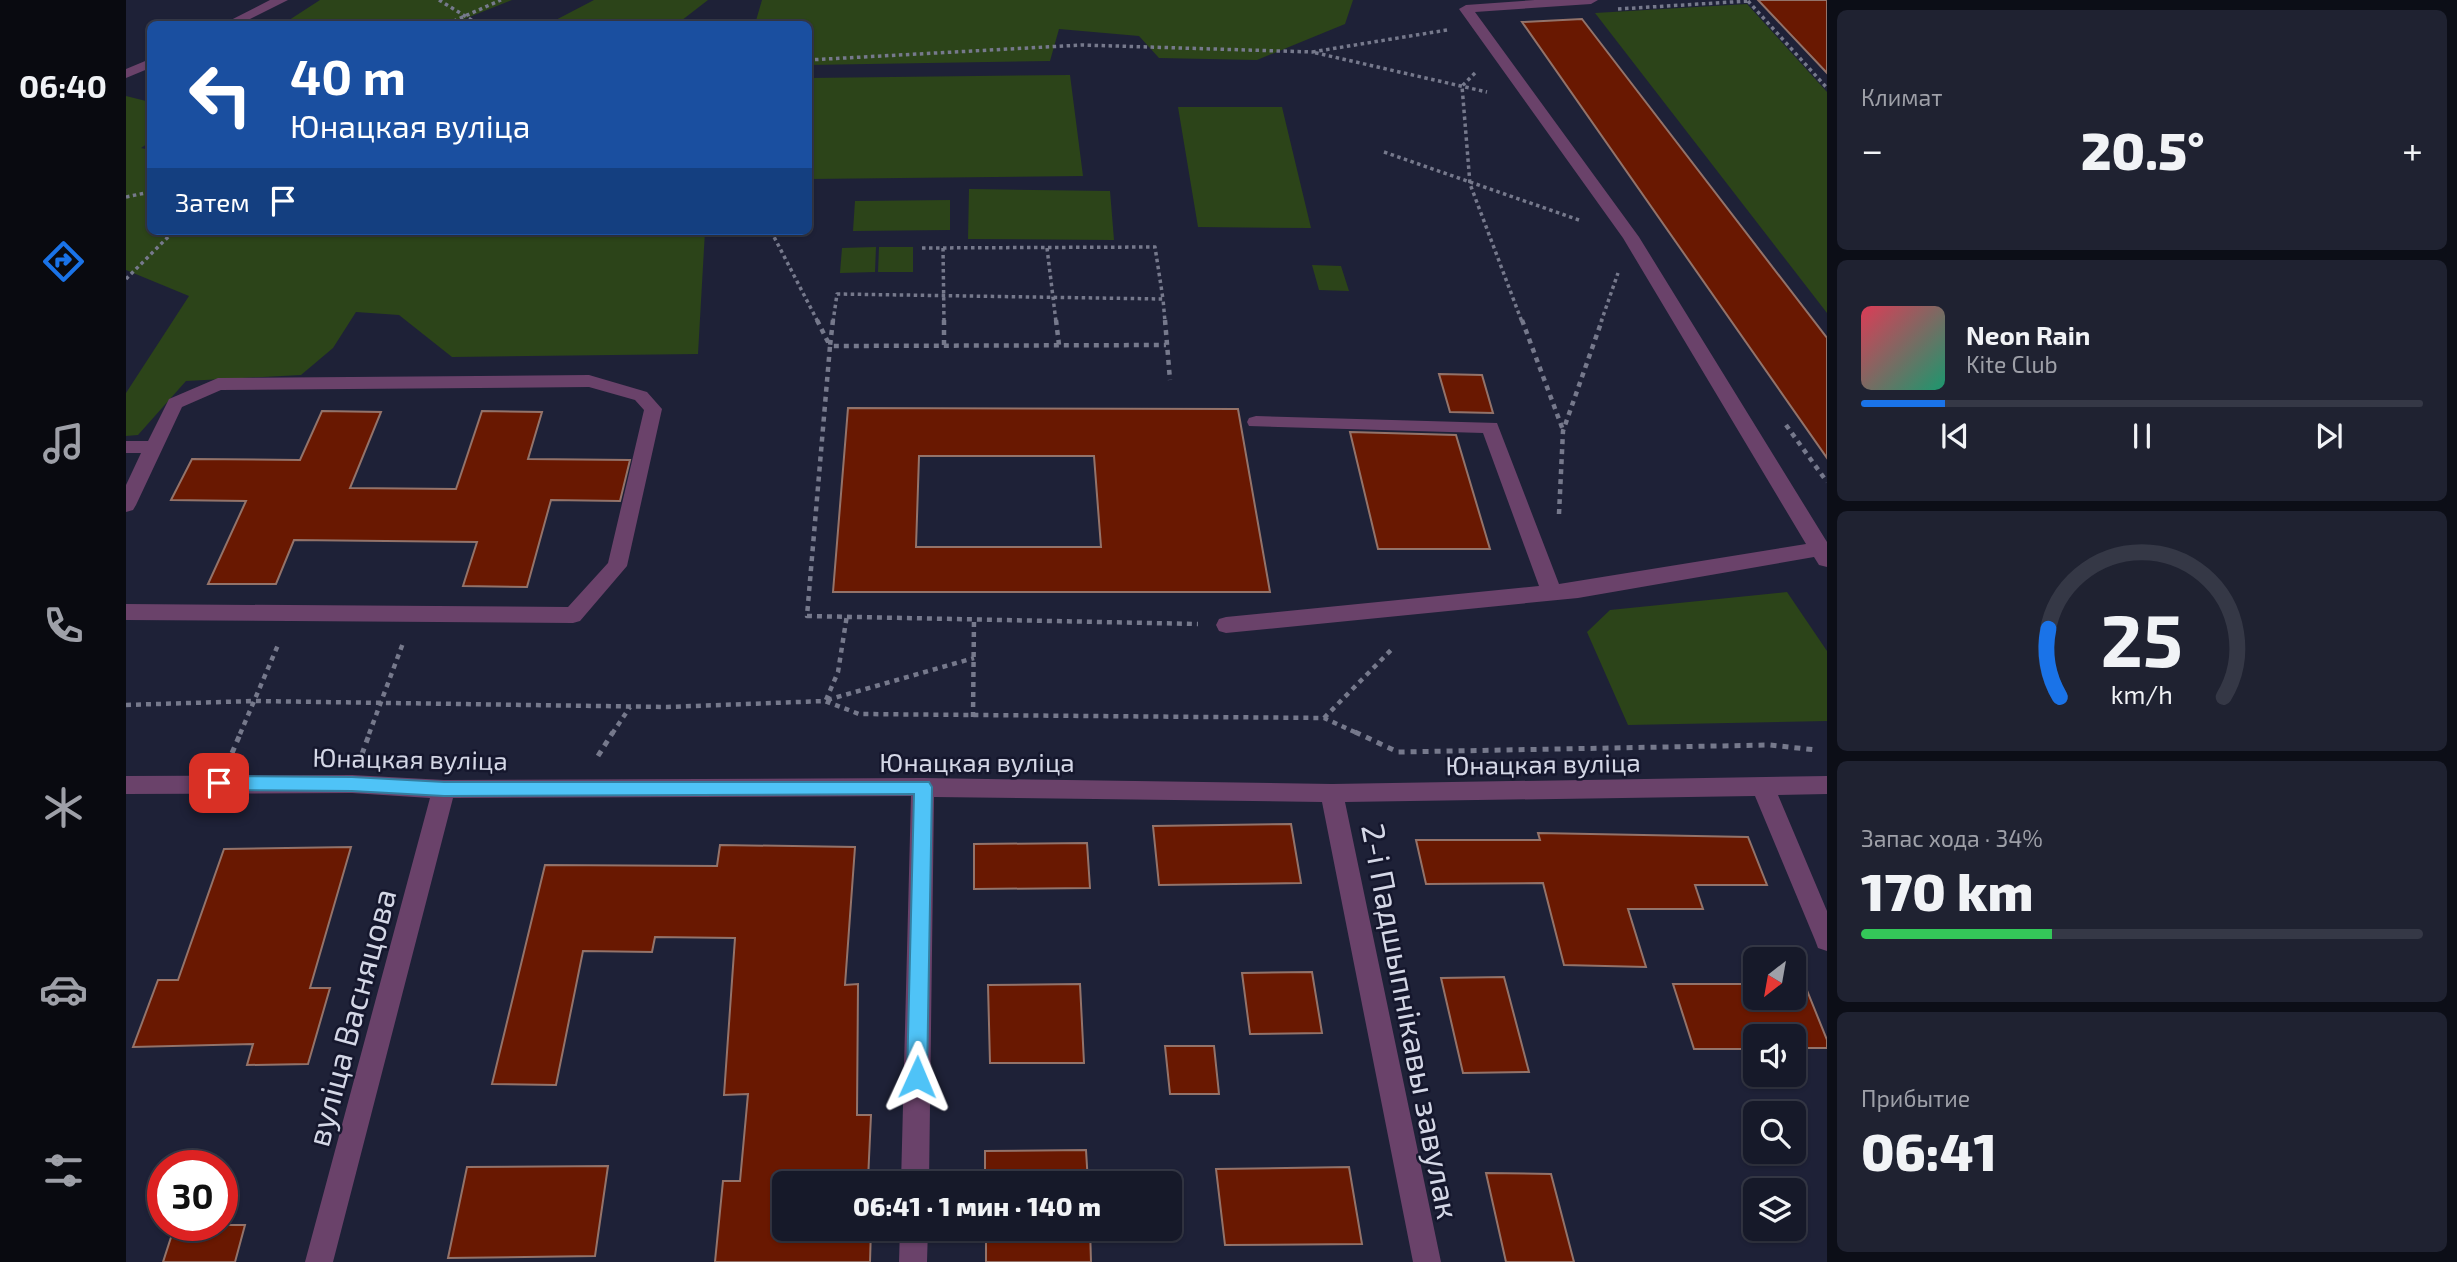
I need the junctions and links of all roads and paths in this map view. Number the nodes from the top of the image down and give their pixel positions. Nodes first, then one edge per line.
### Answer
1 (281, 0) edge
2 (439, 0) edge
3 (501, 0) edge
4 (1581, 0) edge
5 (1748, 0) edge
6 (461, 16) junction
7 (236, 21) edge
8 (452, 21) edge
9 (472, 21) edge
10 (1477, 24) junction
11 (1497, 51) junction
12 (1314, 52) junction
13 (812, 60) edge
14 (147, 64) edge
15 (128, 74) dead end
16 (1462, 86) junction
17 (1827, 88) edge
18 (1533, 102) junction
19 (1384, 152) dead end
20 (1470, 184) junction
21 (147, 193) edge
22 (126, 197) edge
23 (170, 235) edge
24 (773, 235) edge
25 (1631, 237) junction
26 (922, 248) dead end
27 (943, 248) junction
28 (1047, 248) junction
29 (126, 279) edge
30 (943, 296) junction
31 (1053, 298) junction
32 (1163, 299) junction
33 (1059, 345) junction
34 (1167, 345) junction
35 (830, 346) junction
36 (944, 346) junction
37 (1170, 380) dead end
38 (1256, 422) dead end
39 (1563, 431) junction
40 (126, 447) edge
41 (154, 447) junction
42 (126, 505) edge
43 (1559, 527) dead end
44 (1824, 553) edge
45 (1552, 593) junction
46 (126, 612) edge
47 (292, 613) junction
48 (847, 615) junction
49 (974, 619) junction
50 (1226, 625) joint
51 (1393, 648) dead end
52 (974, 658) junction
53 (391, 674) dead end
54 (253, 701) junction
55 (825, 701) junction
56 (380, 703) junction
57 (126, 705) edge
58 (630, 707) junction
59 (973, 717) junction
60 (1324, 718) junction
61 (1825, 751) dead end
62 (219, 783) junction
63 (352, 784) junction
64 (126, 785) edge
65 (1827, 785) edge
66 (923, 787) junction
67 (1763, 787) junction
68 (577, 788) junction
69 (444, 789) junction
70 (1332, 793) junction
71 (1827, 940) edge
72 (915, 1171) edge
73 (914, 1241) edge
74 (319, 1262) edge
75 (913, 1262) edge
76 (1427, 1262) edge

1 - 7 street
2 - 6 path
3 - 6 path
4 - 10 street
5 - 17 path
6 - 8 path
6 - 9 path
10 - 11 street
10 - 12 path
11 - 16 path
11 - 18 street
12 - 13 path
12 - 16 path
14 - 15 street
16 - 18 path
16 - 20 path
18 - 25 street
19 - 20 path
20 - 25 path
20 - 39 path
21 - 22 path
23 - 29 path
24 - 35 path
25 - 39 path
25 - 44 street
26 - 27 path
27 - 28 path
27 - 30 path
28 - 31 path
28 - 32 path
30 - 31 path
30 - 35 path
30 - 36 path
31 - 32 path
31 - 33 path
32 - 34 path
33 - 34 path
33 - 36 path
34 - 37 path
35 - 36 path
35 - 48 path
38 - 45 street
39 - 43 path
40 - 41 street
41 - 42 street
41 - 47 street
44 - 45 street
45 - 50 street
46 - 47 street
47 - 54 path
48 - 49 path
48 - 55 path
49 - 50 path
49 - 52 path
51 - 60 path
52 - 55 path
52 - 59 path
53 - 56 path
54 - 56 path
54 - 57 path
54 - 62 path
55 - 58 path
55 - 59 path
56 - 58 path
56 - 63 path
58 - 68 path
59 - 60 path
60 - 61 path
62 - 63 street, Юнацкая вуліца
62 - 64 street, Юнацкая вуліца
63 - 69 street, Юнацкая вуліца
65 - 67 street, Юнацкая вуліца
66 - 68 street, Юнацкая вуліца
66 - 70 street, Юнацкая вуліца
66 - 72 street
67 - 70 street, Юнацкая вуліца
67 - 71 street
68 - 69 street, Юнацкая вуліца
69 - 74 street, вуліца Васняцова
70 - 76 street, 2-і Падшыпнікавы завулак
73 - 75 street

